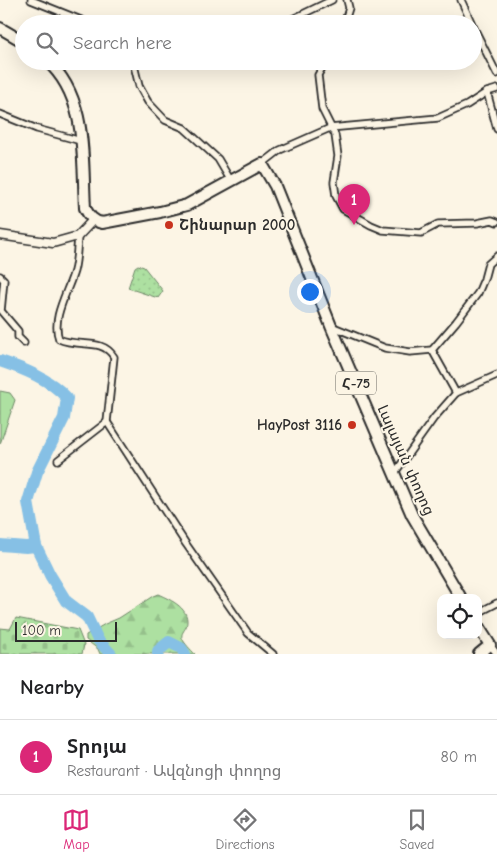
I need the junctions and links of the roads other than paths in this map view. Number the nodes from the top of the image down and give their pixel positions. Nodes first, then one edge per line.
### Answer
1 (31, 0) edge
2 (332, 0) edge
3 (347, 0) edge
4 (461, 0) edge
5 (69, 15) edge
6 (301, 15) edge
7 (347, 15) edge
8 (468, 15) edge
9 (0, 28) edge
10 (15, 37) edge
11 (482, 43) edge
12 (56, 70) edge
13 (135, 70) edge
14 (321, 70) edge
15 (497, 74) edge
16 (497, 89) edge
17 (487, 92) junction
18 (0, 114) edge
19 (330, 128) junction
20 (497, 129) edge
21 (81, 141) junction
22 (262, 164) junction
23 (231, 181) junction
24 (93, 220) junction
25 (497, 222) edge
26 (0, 235) edge
27 (78, 236) junction
28 (497, 256) edge
29 (0, 276) edge
30 (331, 326) junction
31 (24, 342) dead end
32 (432, 350) junction
33 (497, 375) edge
34 (456, 393) junction
35 (107, 422) junction
36 (58, 460) dead end
37 (394, 474) junction
38 (459, 594) edge
39 (497, 603) edge
40 (482, 611) edge
41 (482, 632) edge
42 (490, 645) junction
43 (264, 647) junction
44 (266, 654) edge
45 (273, 654) edge
46 (479, 654) edge
47 (497, 654) edge

1 - 5 street
2 - 6 street
3 - 7 street
4 - 8 street
9 - 10 highway
11 - 15 street
12 - 21 highway
13 - 23 street
14 - 19 street
16 - 17 street
17 - 19 street
17 - 20 street
18 - 21 street
19 - 22 street
19 - 25 street
21 - 24 highway
22 - 23 highway
22 - 30 highway, Լալայան փողոց / Հ-75
23 - 24 highway
24 - 27 street
26 - 27 street
27 - 35 street
28 - 32 street
29 - 31 street
30 - 32 street
30 - 37 highway, Լալայան փողոց / Հ-75
32 - 34 street
33 - 34 street
34 - 37 street
35 - 36 street
35 - 43 street
37 - 38 highway, Լալայան փողոց / Հ-75
39 - 40 street
41 - 42 highway
42 - 46 highway
42 - 47 street
43 - 44 street
43 - 45 street

